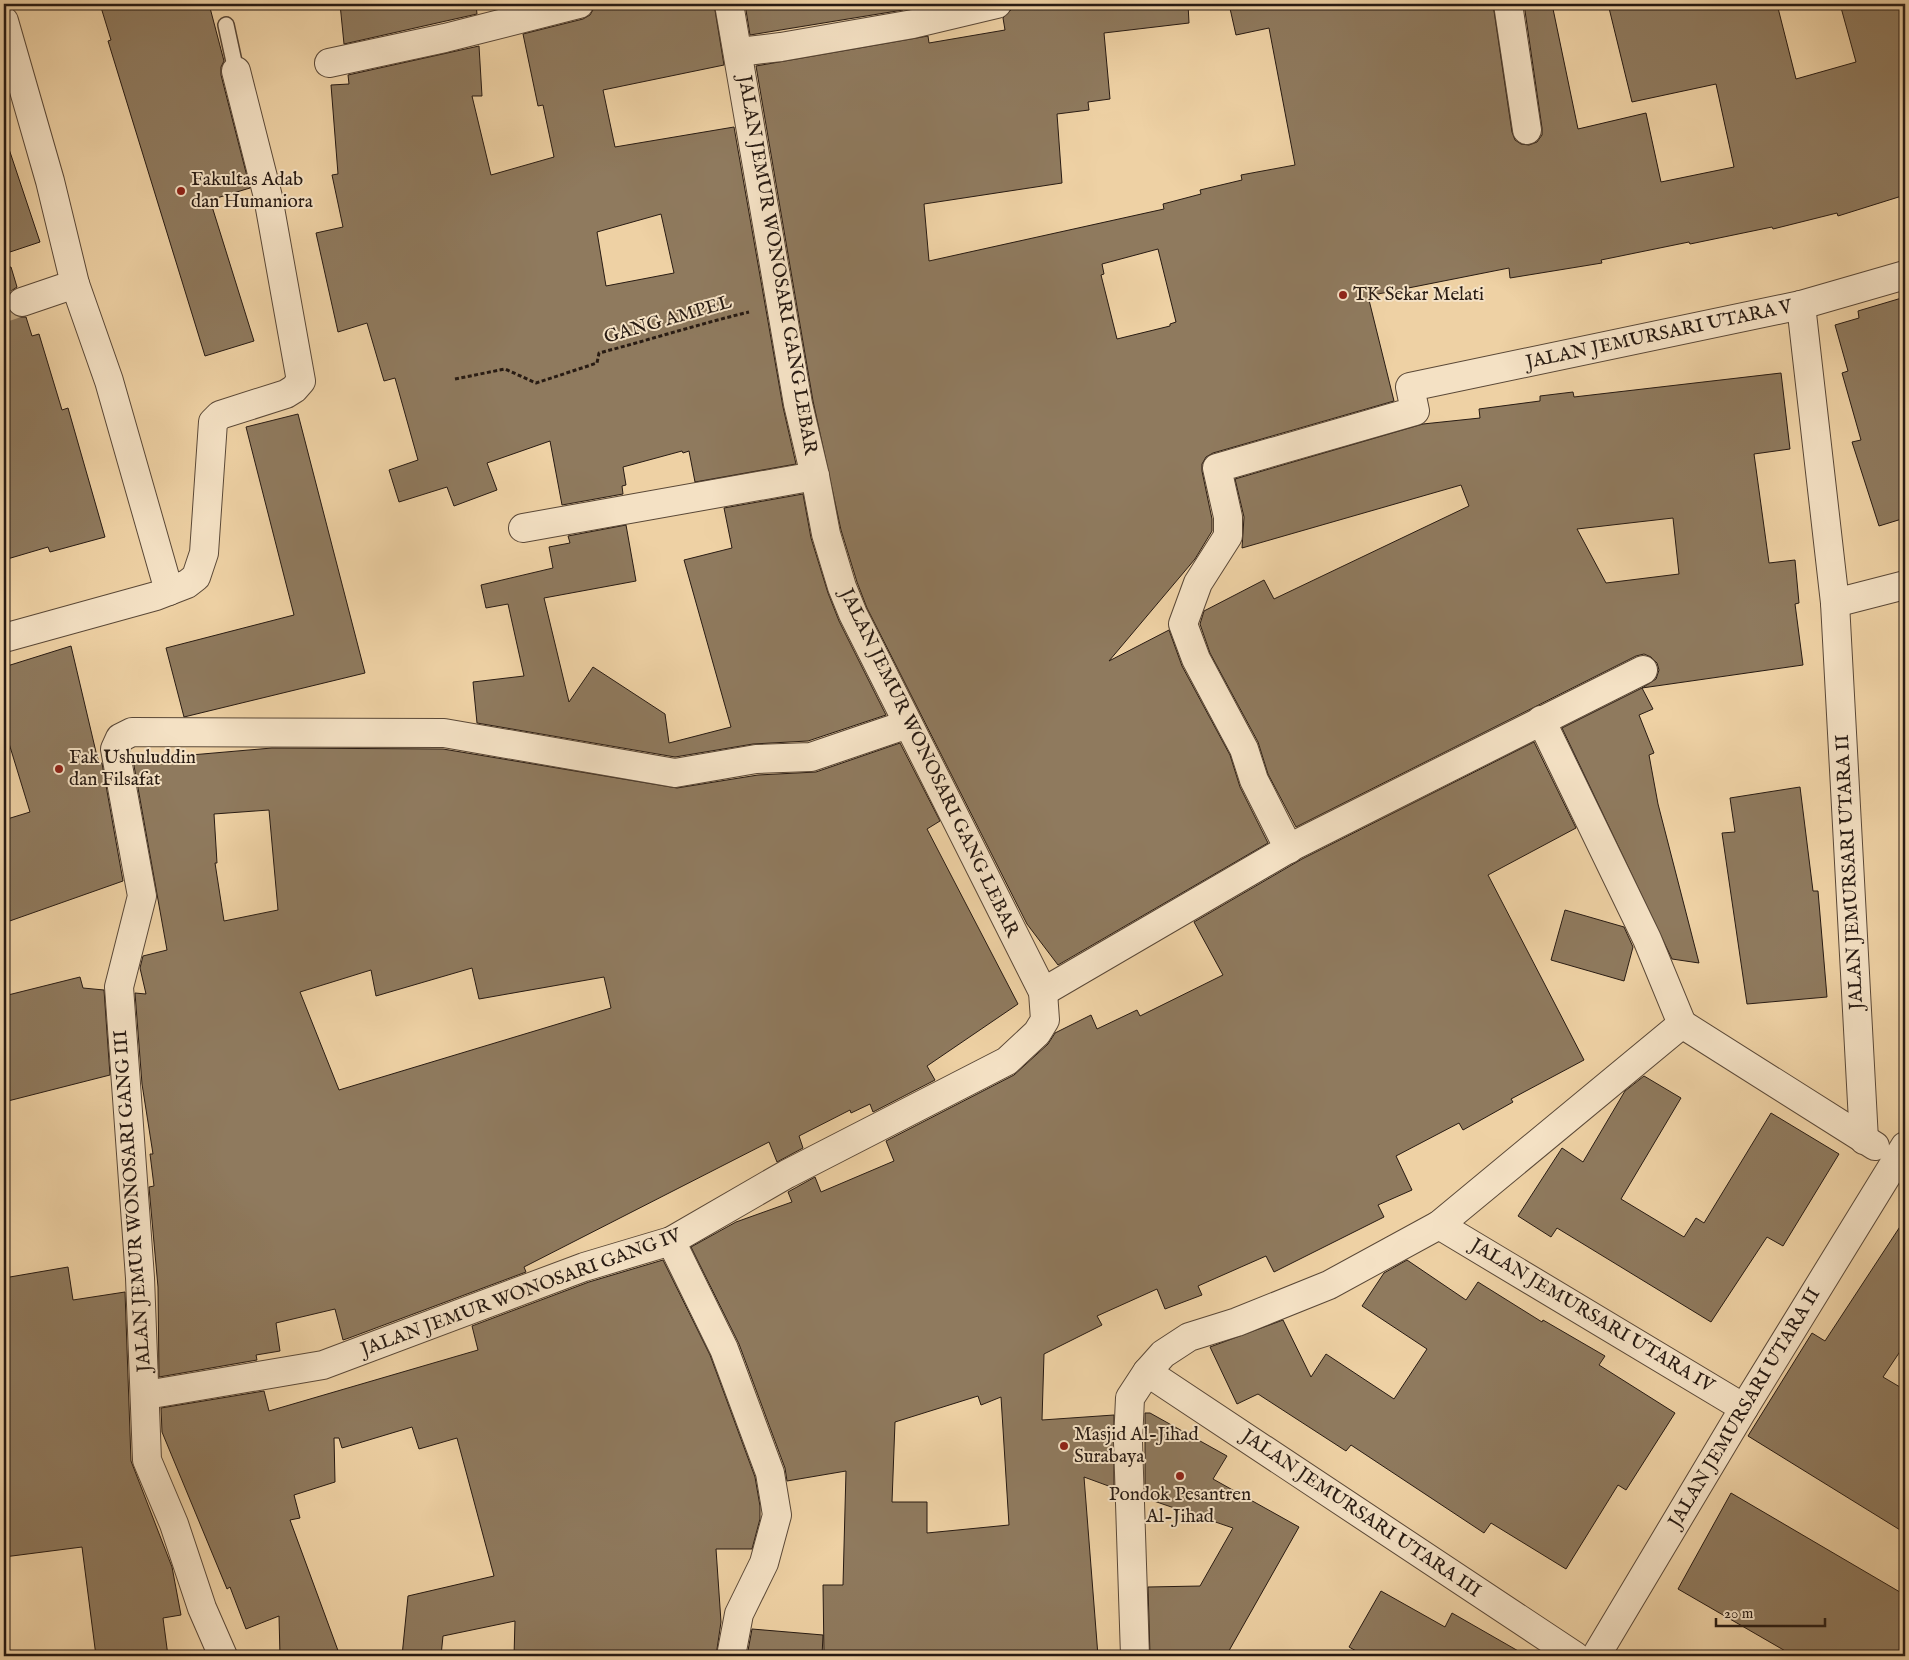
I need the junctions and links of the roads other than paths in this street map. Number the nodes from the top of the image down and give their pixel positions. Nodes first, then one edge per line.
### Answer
1 (579, 4) edge
2 (730, 4) edge
3 (997, 4) edge
4 (1508, 4) edge
5 (4, 21) edge
6 (226, 25) dead end
7 (739, 52) junction
8 (329, 63) dead end
9 (236, 71) joint
10 (1527, 130) dead end
11 (1905, 275) edge
12 (75, 284) junction
13 (22, 302) tunnel mouth
14 (1801, 305) junction
15 (815, 476) junction
16 (523, 528) dead end
17 (1905, 585) edge
18 (169, 591) junction
19 (1835, 603) junction
20 (4, 638) edge
21 (1642, 670) dead end
22 (1541, 720) junction
23 (908, 724) junction
24 (1289, 849) junction
25 (1043, 992) junction
26 (1682, 1024) junction
27 (1007, 1061) joint
28 (1864, 1140) junction
29 (1901, 1154) edge
30 (1439, 1225) junction
31 (671, 1241) junction
32 (1147, 1372) junction
33 (146, 1395) junction
34 (1744, 1408) junction
35 (224, 1656) edge
36 (731, 1656) edge
37 (1135, 1656) edge
38 (1575, 1656) edge
39 (1596, 1656) edge

1 - 8 street
2 - 7 street, JALAN JEMUR WONOSARI GANG LEBAR
3 - 7 street
4 - 10 street
5 - 12 street
6 - 9 lane
7 - 15 street, JALAN JEMUR WONOSARI GANG LEBAR
9 - 18 street
11 - 14 street, JALAN JEMURSARI UTARA V
12 - 13 street
12 - 18 street
14 - 19 street, JALAN JEMURSARI UTARA II
14 - 24 street, JALAN JEMURSARI UTARA V
15 - 16 street
15 - 23 street, JALAN JEMUR WONOSARI GANG LEBAR
17 - 19 street
18 - 20 street
19 - 28 street, JALAN JEMURSARI UTARA II
21 - 22 street
22 - 24 street
22 - 26 street
23 - 25 street, JALAN JEMUR WONOSARI GANG LEBAR
23 - 33 street, JALAN JEMUR WONOSARI GANG III
24 - 25 street
25 - 27 street, JALAN JEMUR WONOSARI GANG LEBAR
26 - 28 street
26 - 30 street
27 - 31 street, JALAN JEMUR WONOSARI GANG IV
28 - 29 street
29 - 34 street, JALAN JEMURSARI UTARA II
30 - 32 street
30 - 34 street, JALAN JEMURSARI UTARA IV
31 - 33 street, JALAN JEMUR WONOSARI GANG IV
31 - 36 street
32 - 37 street
32 - 38 street, JALAN JEMURSARI UTARA III
33 - 35 street, JALAN JEMUR WONOSARI GANG III
34 - 39 street, JALAN JEMURSARI UTARA II

